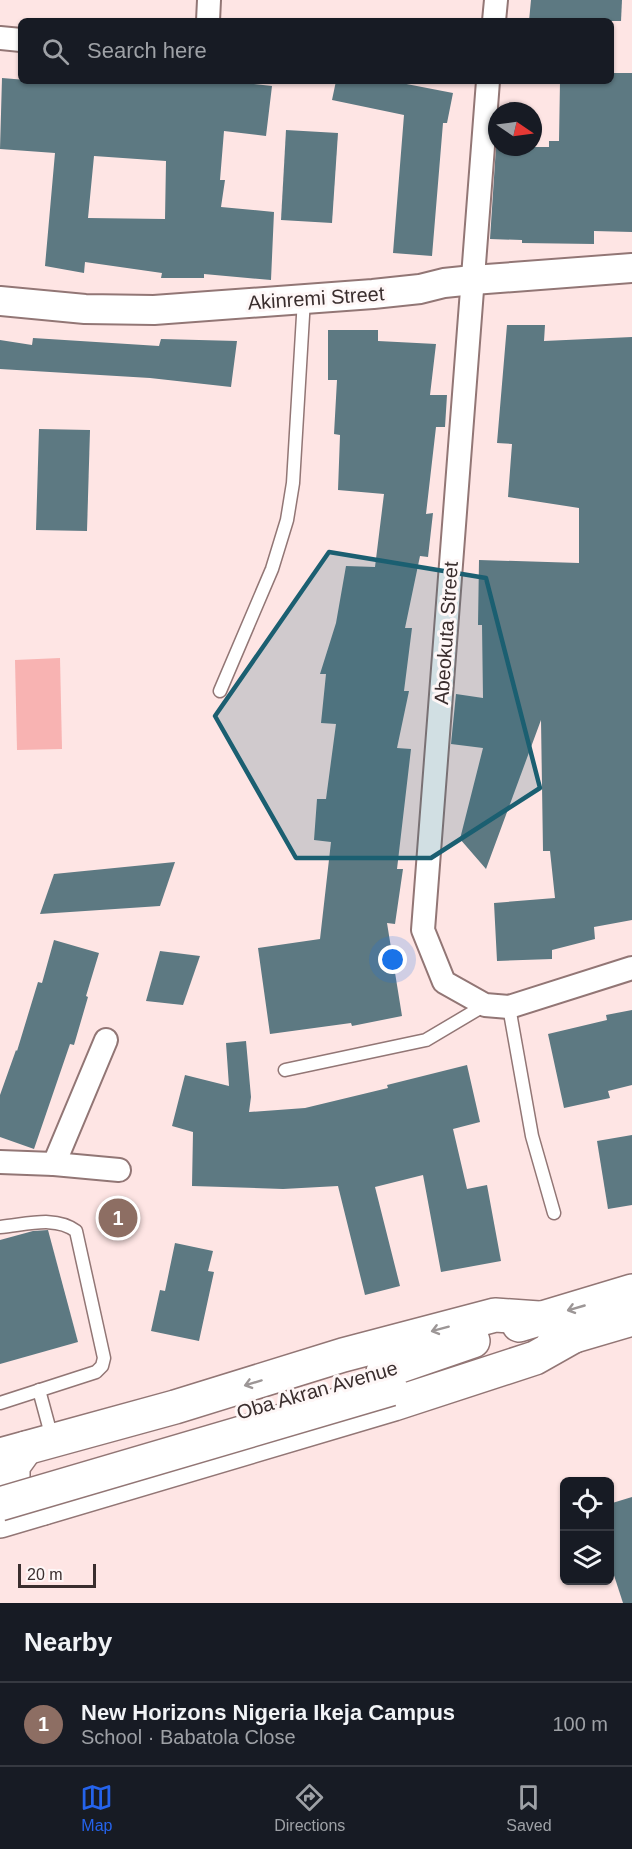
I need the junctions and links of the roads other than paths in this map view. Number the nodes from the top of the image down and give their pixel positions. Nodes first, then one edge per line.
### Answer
1 (209, 0) edge
2 (496, 0) edge
3 (208, 18) edge
4 (494, 18) edge
5 (0, 38) edge
6 (18, 40) edge
7 (488, 84) edge
8 (632, 267) edge
9 (473, 280) junction
10 (304, 299) junction
11 (0, 301) edge
12 (220, 691) dead end
13 (632, 968) edge
14 (485, 1005) junction
15 (509, 1006) junction
16 (106, 1040) dead end
17 (285, 1070) dead end
18 (0, 1162) edge
19 (54, 1164) junction
20 (119, 1170) dead end
21 (554, 1212) dead end
22 (0, 1227) edge
23 (632, 1291) edge
24 (538, 1318) junction
25 (632, 1320) edge
26 (574, 1336) junction
27 (387, 1380) junction
28 (39, 1390) junction
29 (0, 1403) edge
30 (26, 1448) edge
31 (0, 1481) edge
32 (0, 1504) edge
33 (45, 1509) junction
34 (0, 1521) edge

1 - 3 street
2 - 4 street
5 - 6 street
7 - 9 street, Abeokuta Street
8 - 9 street, Akinremi Street
9 - 10 street, Akinremi Street
9 - 14 street, Abeokuta Street
10 - 11 street, Akinremi Street
10 - 12 lane
13 - 15 street, Abeokuta Street
14 - 15 street, Abeokuta Street
14 - 17 lane
15 - 21 lane
16 - 19 street
18 - 19 street
19 - 20 street
22 - 28 lane
23 -> 24 main road, Oba Akran Avenue
24 - 27 main road, Oba Akran Avenue
24 -> 30 main road
25 - 26 main road, Oba Akran Avenue
26 - 27 main road, Oba Akran Avenue
26 - 33 main road
27 - 31 main road, Oba Akran Avenue
27 - 32 main road, Oba Akran Avenue, bridge
28 - 29 lane
28 - 30 lane
30 - 33 main road
33 - 34 main road

